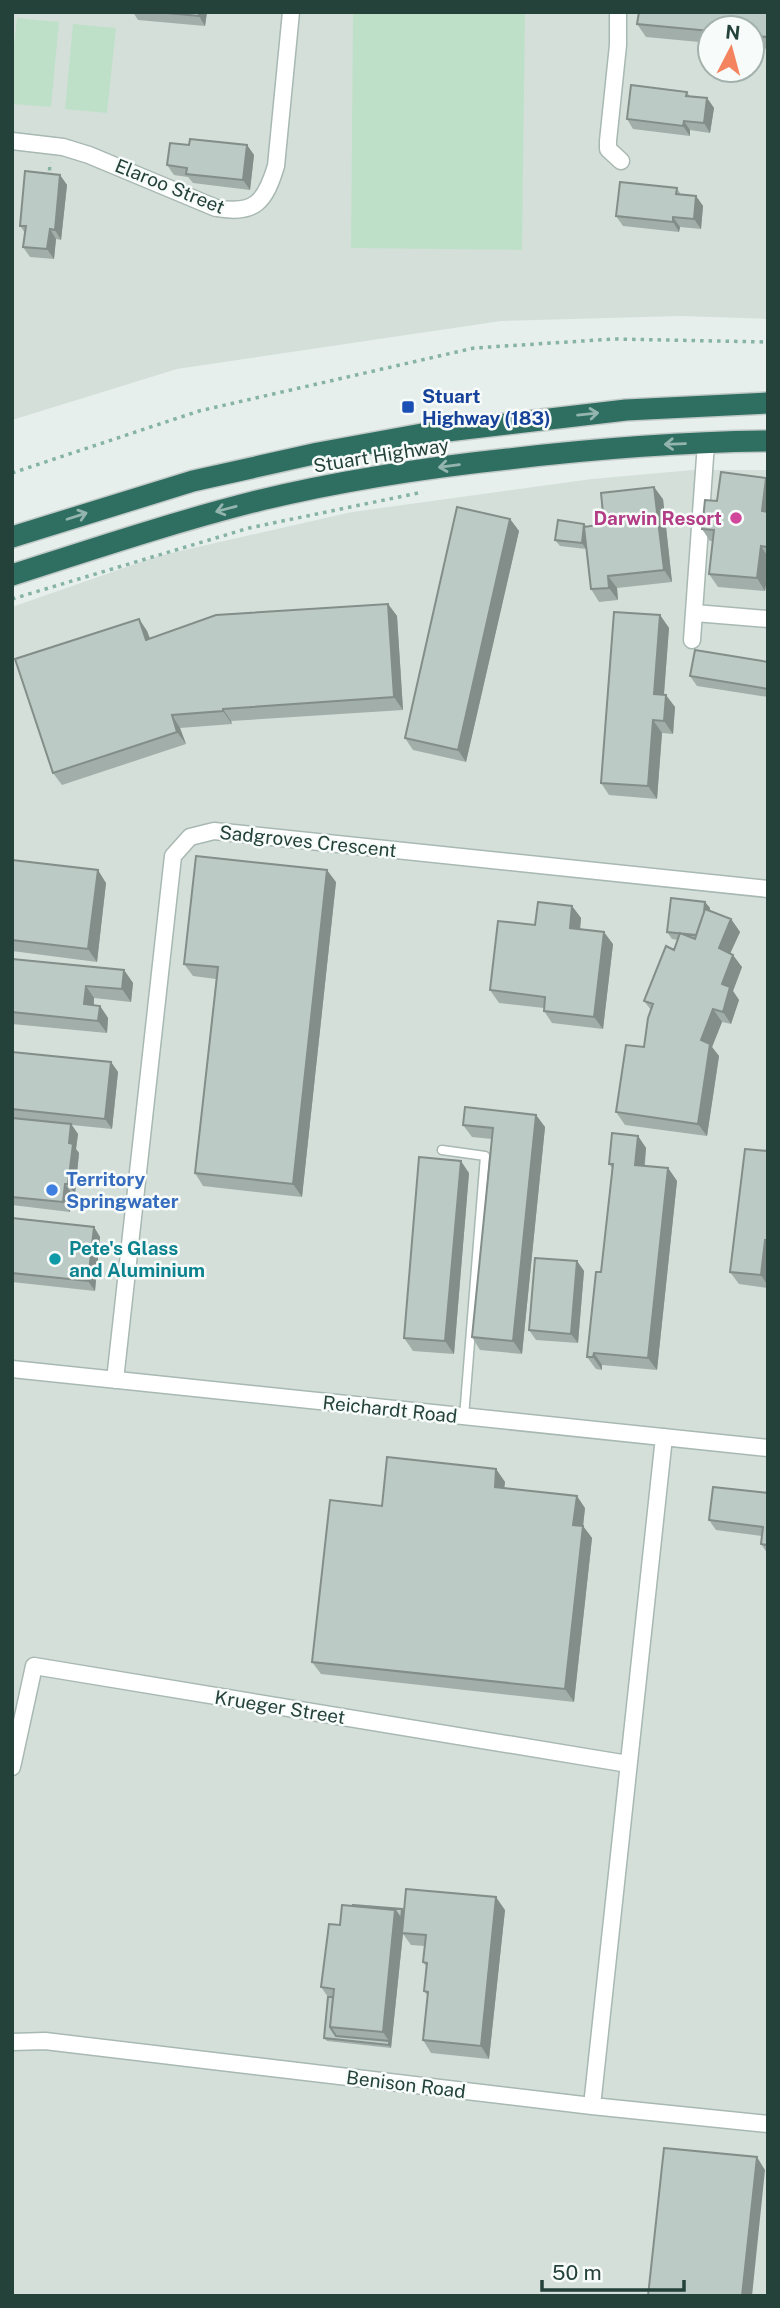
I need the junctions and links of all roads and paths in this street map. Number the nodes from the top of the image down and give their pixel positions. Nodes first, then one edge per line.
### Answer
1 (291, 12) edge
2 (618, 12) edge
3 (12, 141) edge
4 (621, 161) dead end
5 (768, 342) edge
6 (768, 403) edge
7 (768, 441) edge
8 (706, 443) junction
9 (250, 469) junction
10 (12, 473) edge
11 (435, 489) dead end
12 (258, 501) junction
13 (12, 537) edge
14 (12, 575) edge
15 (12, 599) edge
16 (695, 613) junction
17 (768, 619) edge
18 (692, 640) dead end
19 (768, 889) edge
20 (442, 1150) dead end
21 (12, 1369) edge
22 (115, 1380) junction
23 (464, 1417) junction
24 (664, 1437) junction
25 (768, 1448) edge
26 (628, 1764) junction
27 (12, 1767) edge
28 (12, 2029) edge
29 (45, 2041) junction
30 (12, 2042) edge
31 (592, 2106) junction
32 (768, 2124) edge

1 - 3 street, Elaroo Street
2 - 4 street
5 - 10 path
9 -> 6 highway, Stuart Highway
7 - 8 highway, Stuart Highway
8 -> 12 highway, Stuart Highway
8 - 16 street
9 - 12 highway
13 -> 9 highway, Stuart Highway
11 - 15 path
12 -> 14 highway, Stuart Highway
16 - 17 street
16 - 18 street
19 - 22 street, Sadgroves Crescent
20 - 23 lane
21 - 22 street, Reichardt Road
22 - 23 street, Reichardt Road
23 - 24 street, Reichardt Road
24 - 25 street, Reichardt Road
24 - 26 street
26 - 27 street, Krueger Street
26 - 31 street
28 - 29 street, Benison Road
29 - 30 street, Benison Road
29 - 31 street, Benison Road
31 - 32 street, Benison Road

